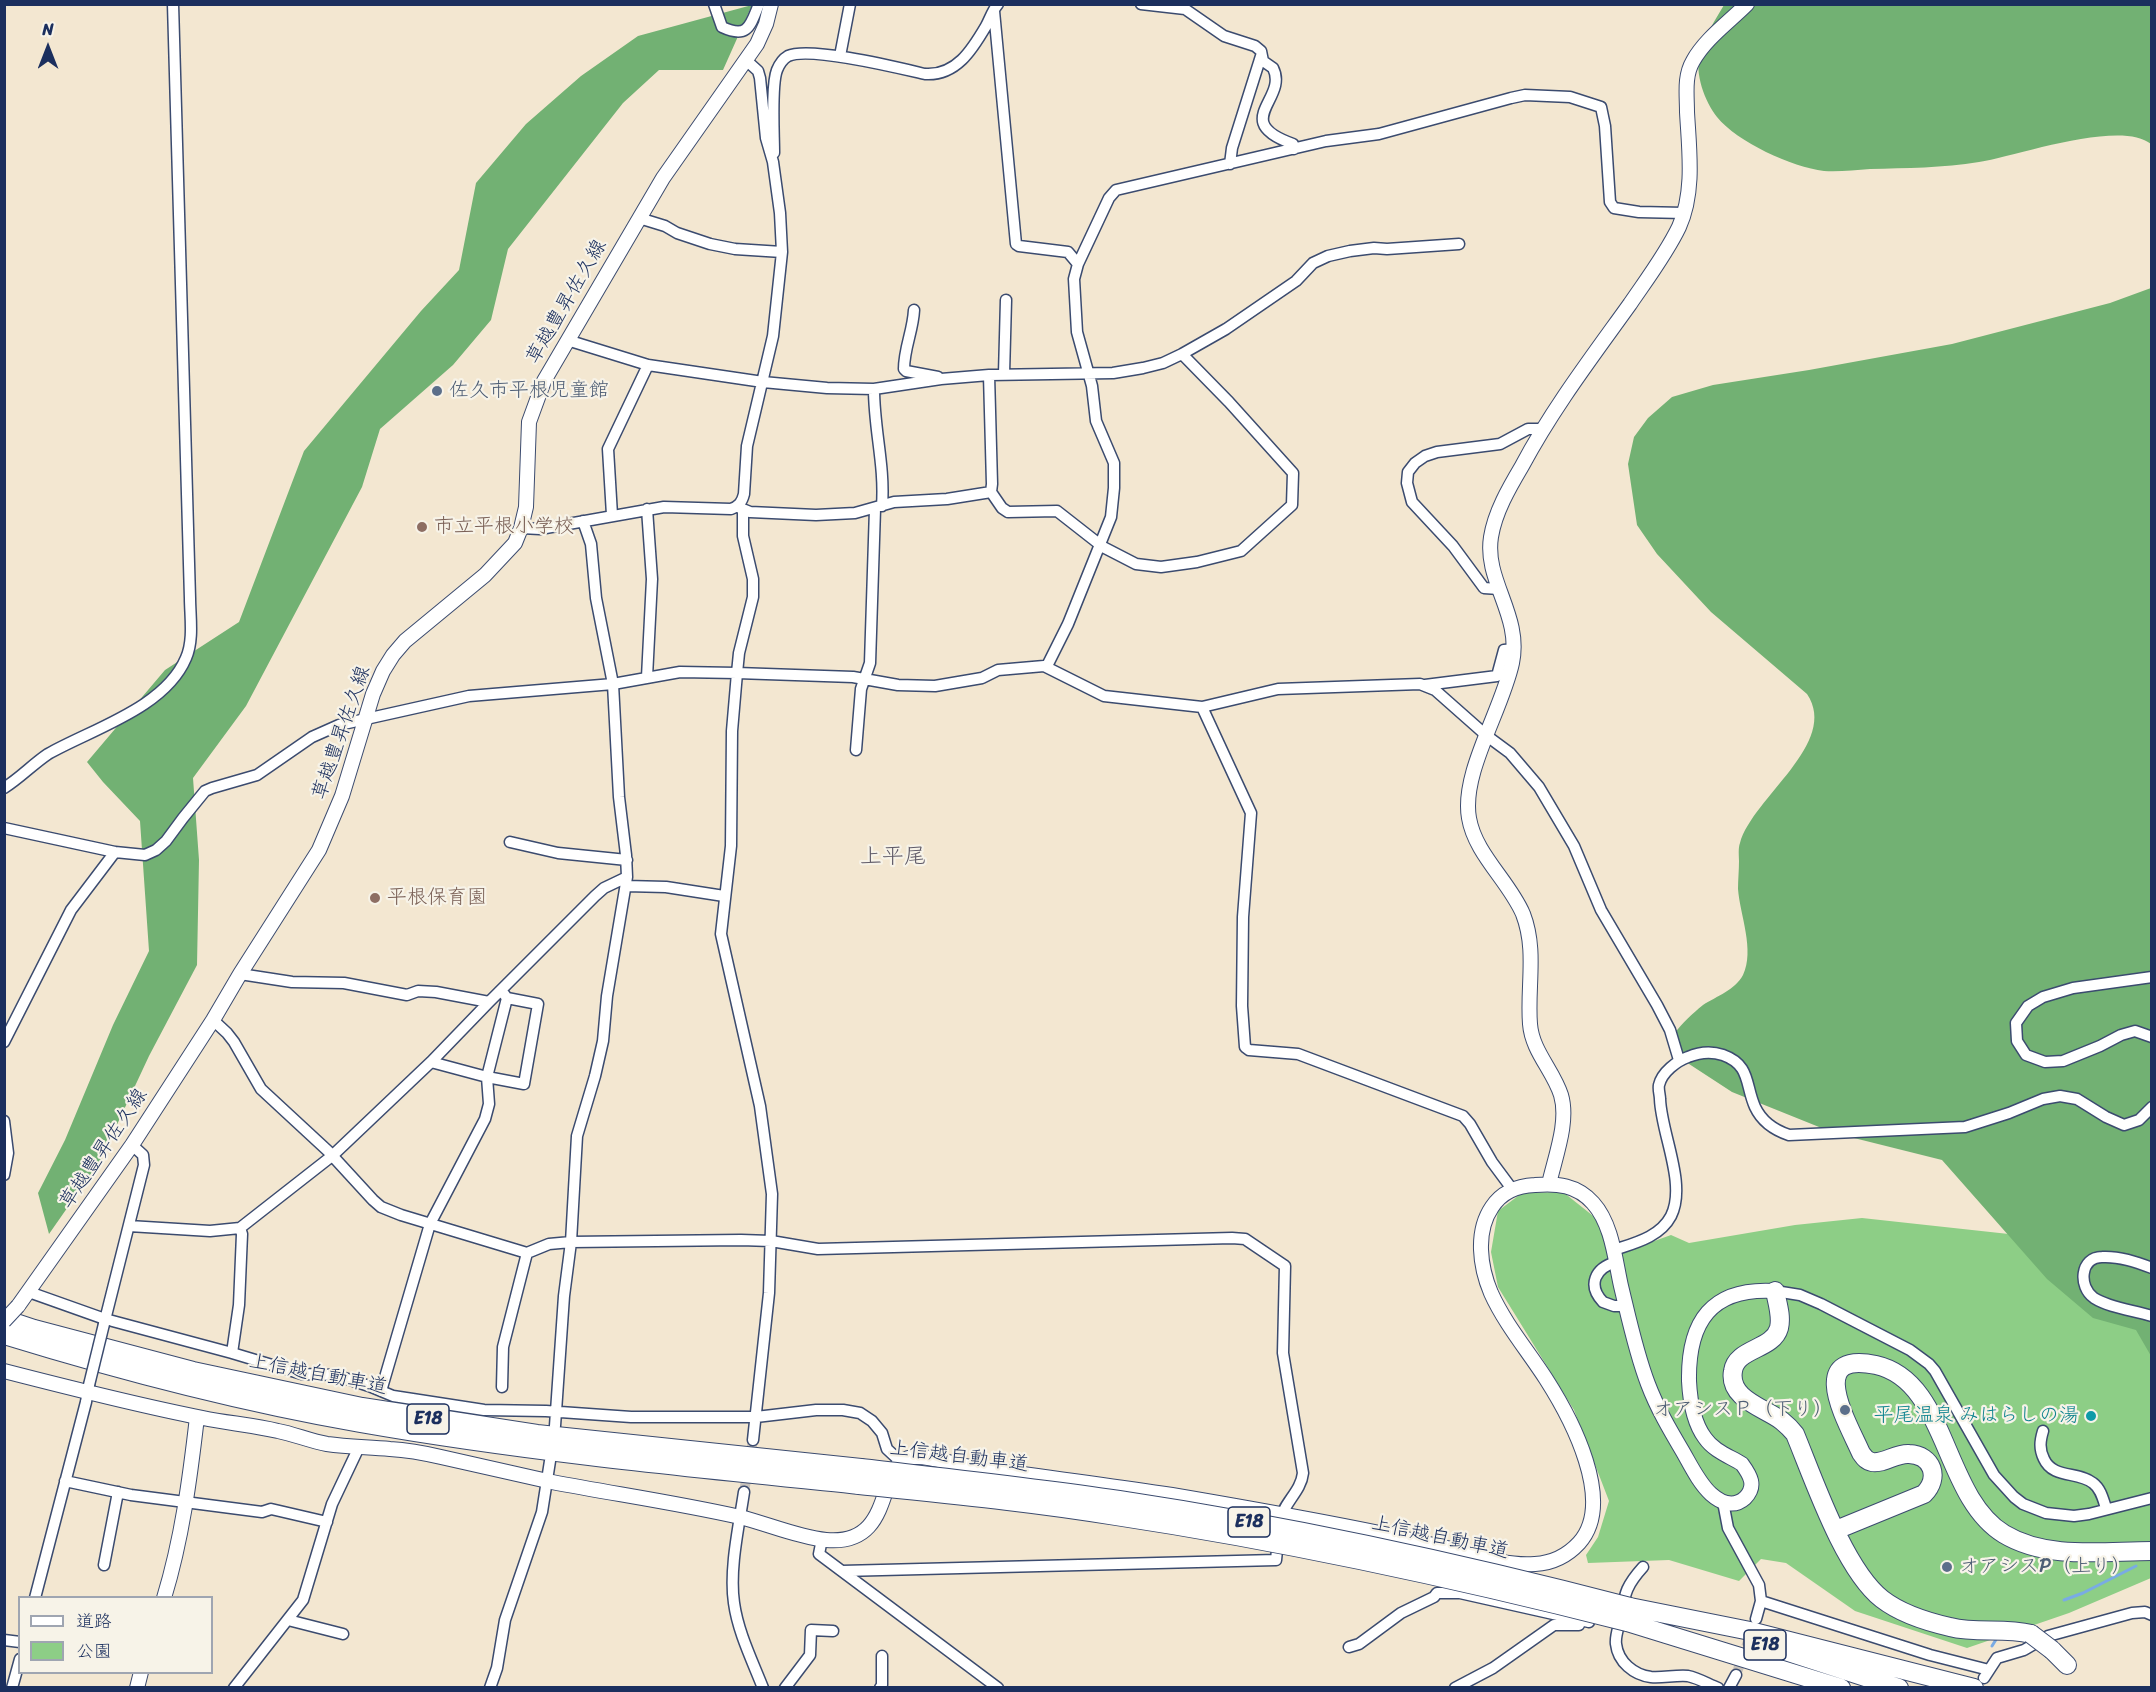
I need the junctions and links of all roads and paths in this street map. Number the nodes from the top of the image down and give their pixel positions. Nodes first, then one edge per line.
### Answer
1 (173, 4) edge
2 (714, 4) edge
3 (759, 4) edge
4 (771, 4) edge
5 (850, 4) edge
6 (1141, 4) edge
7 (1747, 4) edge
8 (995, 6) edge
9 (840, 56) junction
10 (1262, 56) junction
11 (747, 61) junction
12 (1294, 149) junction
13 (773, 162) junction
14 (1230, 164) junction
15 (1684, 213) junction
16 (639, 218) junction
17 (1459, 244) dead end
18 (782, 252) junction
19 (1078, 264) junction
20 (1006, 300) dead end
21 (914, 310) dead end
22 (567, 340) junction
23 (1182, 354) junction
24 (648, 365) junction
25 (1089, 373) junction
26 (1004, 374) junction
27 (989, 375) junction
28 (942, 379) junction
29 (763, 382) junction
30 (874, 389) junction
31 (1542, 429) junction
32 (991, 492) junction
33 (878, 507) junction
34 (647, 509) junction
35 (740, 509) junction
36 (612, 515) junction
37 (583, 520) junction
38 (521, 528) junction
39 (1099, 544) junction
40 (1500, 589) junction
41 (1514, 649) junction
42 (1047, 666) junction
43 (737, 673) junction
44 (647, 677) junction
45 (865, 678) junction
46 (613, 684) junction
47 (1425, 685) junction
48 (1202, 707) junction
49 (367, 717) junction
50 (1487, 736) junction
51 (856, 750) dead end
52 (4, 788) edge
53 (4, 828) edge
54 (510, 842) dead end
55 (115, 852) junction
56 (627, 860) junction
57 (627, 881) junction
58 (724, 896) junction
59 (240, 974) junction
60 (2151, 976) edge
61 (504, 994) junction
62 (489, 1002) junction
63 (213, 1020) junction
64 (2151, 1037) edge
65 (4, 1042) edge
66 (1679, 1060) junction
67 (431, 1062) junction
68 (487, 1077) junction
69 (2151, 1107) edge
70 (4, 1121) edge
71 (132, 1145) junction
72 (332, 1156) junction
73 (4, 1175) edge
74 (1549, 1184) junction
75 (1512, 1189) junction
76 (430, 1224) junction
77 (129, 1226) junction
78 (240, 1228) junction
79 (771, 1241) junction
80 (571, 1242) junction
81 (527, 1253) junction
82 (1615, 1256) junction
83 (2151, 1268) edge
84 (1775, 1291) junction
85 (29, 1292) junction
86 (1626, 1306) junction
87 (2151, 1316) edge
88 (4, 1320) edge
89 (105, 1321) junction
90 (4, 1335) edge
91 (232, 1353) junction
92 (4, 1371) edge
93 (502, 1387) dead end
94 (88, 1388) junction
95 (381, 1391) junction
96 (557, 1413) junction
97 (197, 1417) junction
98 (756, 1417) junction
99 (555, 1426) dead end
100 (2043, 1431) dead end
101 (753, 1440) tunnel mouth
102 (358, 1447) junction
103 (550, 1461) dead end
104 (901, 1462) junction
105 (860, 1477) junction
106 (65, 1481) junction
107 (547, 1481) junction
108 (118, 1492) junction
109 (744, 1492) tunnel mouth
110 (2151, 1498) edge
111 (186, 1501) junction
112 (1723, 1502) junction
113 (2106, 1508) junction
114 (1281, 1514) junction
115 (741, 1517) junction
116 (327, 1522) junction
117 (1836, 1530) junction
118 (822, 1539) junction
119 (2151, 1551) edge
120 (104, 1565) dead end
121 (1642, 1568) dead end
122 (842, 1571) junction
123 (36, 1596) edge
124 (165, 1596) edge
125 (1761, 1601) junction
126 (1628, 1607) junction
127 (2151, 1615) edge
128 (1756, 1619) tunnel mouth
129 (288, 1620) junction
130 (1588, 1622) junction
131 (833, 1631) dead end
132 (343, 1634) dead end
133 (1349, 1647) dead end
134 (1720, 1649) junction
135 (882, 1656) dead end
136 (2067, 1665) dead end
137 (18, 1666) edge
138 (1736, 1675) tunnel mouth
139 (1982, 1679) edge
140 (12, 1688) edge
141 (234, 1688) edge
142 (490, 1688) edge
143 (763, 1688) edge
144 (785, 1688) edge
145 (880, 1688) edge
146 (998, 1688) edge
147 (1455, 1688) edge
148 (1718, 1688) edge
149 (1729, 1688) edge
150 (1818, 1688) edge
151 (1841, 1688) edge
152 (1899, 1688) edge

1 - 52 street
2 - 3 street
4 - 11 street, 草越豊昇佐久線
5 - 9 street
6 - 10 street
7 - 15 street
8 - 9 street
8 - 19 street
9 - 13 street
10 - 12 street
10 - 14 street
11 - 13 street
11 - 16 street, 草越豊昇佐久線
12 - 14 street
12 - 15 street
13 - 18 street
14 - 19 street
15 - 31 street
16 - 18 street
16 - 22 street, 草越豊昇佐久線
17 - 23 street
18 - 29 street
19 - 25 street
20 - 26 street
21 - 28 street
22 - 24 street
22 - 38 street, 草越豊昇佐久線
23 - 25 street
23 - 39 street
24 - 29 street
24 - 36 street
25 - 26 street
25 - 39 street
26 - 27 street
27 - 28 street
27 - 32 street
28 - 30 street
29 - 30 street
29 - 35 street
30 - 33 street
31 - 40 street
31 - 40 street
32 - 33 street
32 - 39 street
33 - 35 street
33 - 45 street
34 - 35 street
34 - 36 street
34 - 44 street
35 - 43 street
36 - 37 street
37 - 38 street
37 - 46 street
38 - 49 street, 草越豊昇佐久線
39 - 42 street
40 - 41 street
41 - 47 street
41 - 50 street
42 - 45 street
42 - 48 street
43 - 44 street
43 - 45 street
43 - 58 street
44 - 46 street
45 - 51 street
46 - 49 street
46 - 56 street
47 - 48 street
47 - 50 street
48 - 75 street
49 - 55 street
49 - 59 street, 草越豊昇佐久線
50 - 66 street
50 - 74 street
53 - 55 street
54 - 56 street
55 - 65 street
56 - 57 street
57 - 58 street
57 - 61 street
57 - 80 street
58 - 79 street
59 - 62 street
59 - 63 street, 草越豊昇佐久線
60 - 64 street
61 - 62 street
61 - 68 street
61 - 68 street
62 - 67 street
63 - 71 street, 草越豊昇佐久線
63 - 72 street
66 - 69 street
66 - 82 street
67 - 68 street
67 - 72 street
68 - 76 street
70 - 73 street
71 - 77 street
71 - 85 street, 草越豊昇佐久線
72 - 76 street
72 - 78 street
74 - 75 street
74 - 82 street
75 - 114 street
76 - 81 street
76 - 95 street
77 - 78 street
77 - 89 street
78 - 91 street
79 - 80 street
79 - 98 street
79 - 114 street
80 - 81 street
80 - 96 street
81 - 93 street
82 - 86 street
82 - 86 street
83 - 87 street
84 - 112 street
84 - 113 street
84 - 117 highway
85 - 88 street, 草越豊昇佐久線, bridge
85 - 89 street
86 - 112 street
88 - 105 highway, 上信越自動車道 / E18
89 - 91 street
89 - 94 street, bridge
90 - 105 highway, 上信越自動車道 / E18
91 - 95 street
92 - 94 street
94 - 97 street
94 - 106 street
95 - 96 street
96 - 98 street
96 - 99 street
97 - 102 street
97 - 111 street
98 - 101 street
98 - 104 street
100 - 113 street
102 - 107 street
102 - 116 street
103 - 107 street
104 - 114 street
104 - 118 street
105 - 126 highway, 上信越自動車道 / E18, bridge
106 - 108 street
106 - 123 street
107 - 115 street
107 - 142 street
108 - 111 street
108 - 120 street
109 - 115 street
110 - 113 street
111 - 116 street
111 - 124 street
112 - 125 street
114 - 122 street
115 - 118 street
115 - 143 street
116 - 129 street
117 - 119 highway
117 - 136 highway, bridge
118 - 122 street
121 - 126 street
122 - 146 street
125 - 128 street
125 - 139 street
126 - 130 street
126 - 134 highway, 上信越自動車道 / E18
126 - 139 highway
126 - 148 street
126 - 152 highway, 上信越自動車道 / E18
127 - 139 street
129 - 132 street
129 - 141 street
130 - 133 street
130 - 147 street
131 - 144 street
134 - 150 highway
134 - 151 highway, 上信越自動車道 / E18
135 - 145 street
137 - 140 street
138 - 149 street

